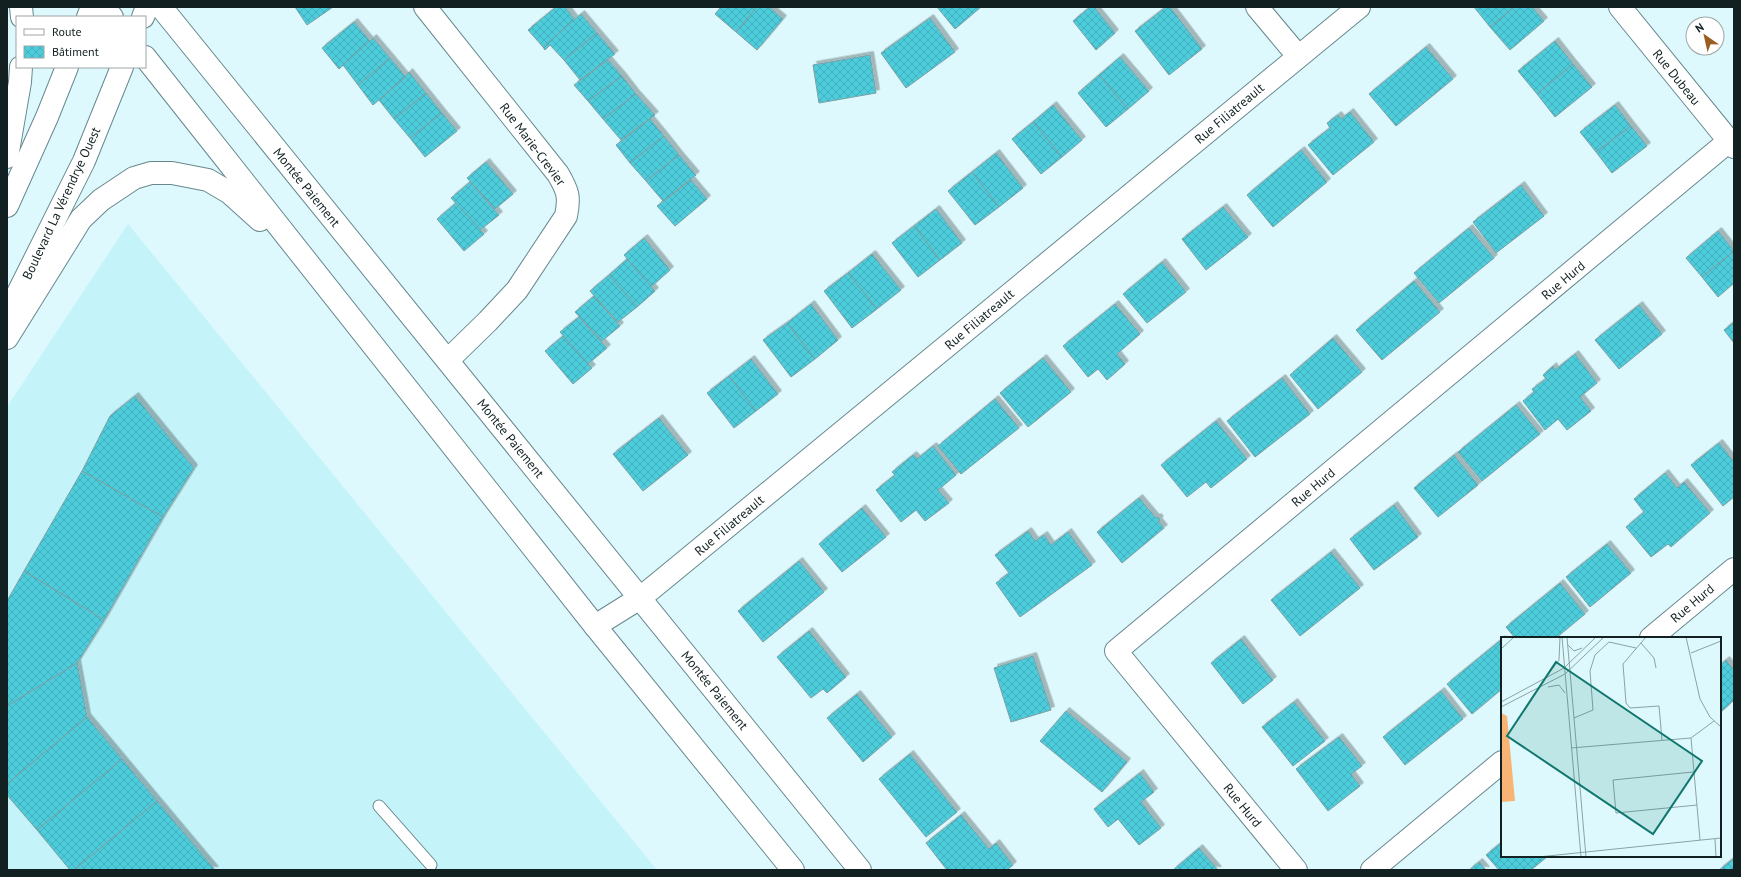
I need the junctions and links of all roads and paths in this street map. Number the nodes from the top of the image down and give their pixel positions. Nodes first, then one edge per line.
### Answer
1 (103, 7) edge
2 (161, 7) edge
3 (425, 7) edge
4 (1257, 7) edge
5 (1359, 7) edge
6 (1620, 7) edge
7 (111, 16) edge
8 (1298, 56) junction
9 (146, 58) edge
10 (21, 68) edge
11 (67, 68) edge
12 (122, 68) edge
13 (1732, 144) edge
14 (7, 157) edge
15 (7, 206) edge
16 (310, 267) junction
17 (7, 316) edge
18 (7, 338) edge
19 (448, 360) junction
20 (1734, 569) edge
21 (640, 598) junction
22 (595, 626) junction
23 (1652, 637) edge
24 (1501, 763) edge
25 (380, 806) dead end
26 (431, 865) dead end
27 (793, 870) edge
28 (860, 870) edge
29 (1296, 870) edge
30 (1372, 870) edge

1 - 7 main road
2 - 19 main road, Montée Paiement
3 - 19 main road, Rue Marie-Crevier
4 - 8 main road
5 - 8 main road, Rue Filiatreault
6 - 13 main road, Rue Dubeau
8 - 21 main road, Rue Filiatreault
9 - 16 main road
10 - 14 main road
11 - 15 main road
12 - 17 main road, Boulevard La Vérendrye Ouest
13 - 29 main road, Rue Hurd
16 - 18 main road
16 - 22 main road
19 - 21 main road, Montée Paiement
20 - 23 main road, Rue Hurd
21 - 22 main road, Rue Filiatreault
21 - 28 main road, Montée Paiement
22 - 27 main road
24 - 30 main road
25 - 26 lane

